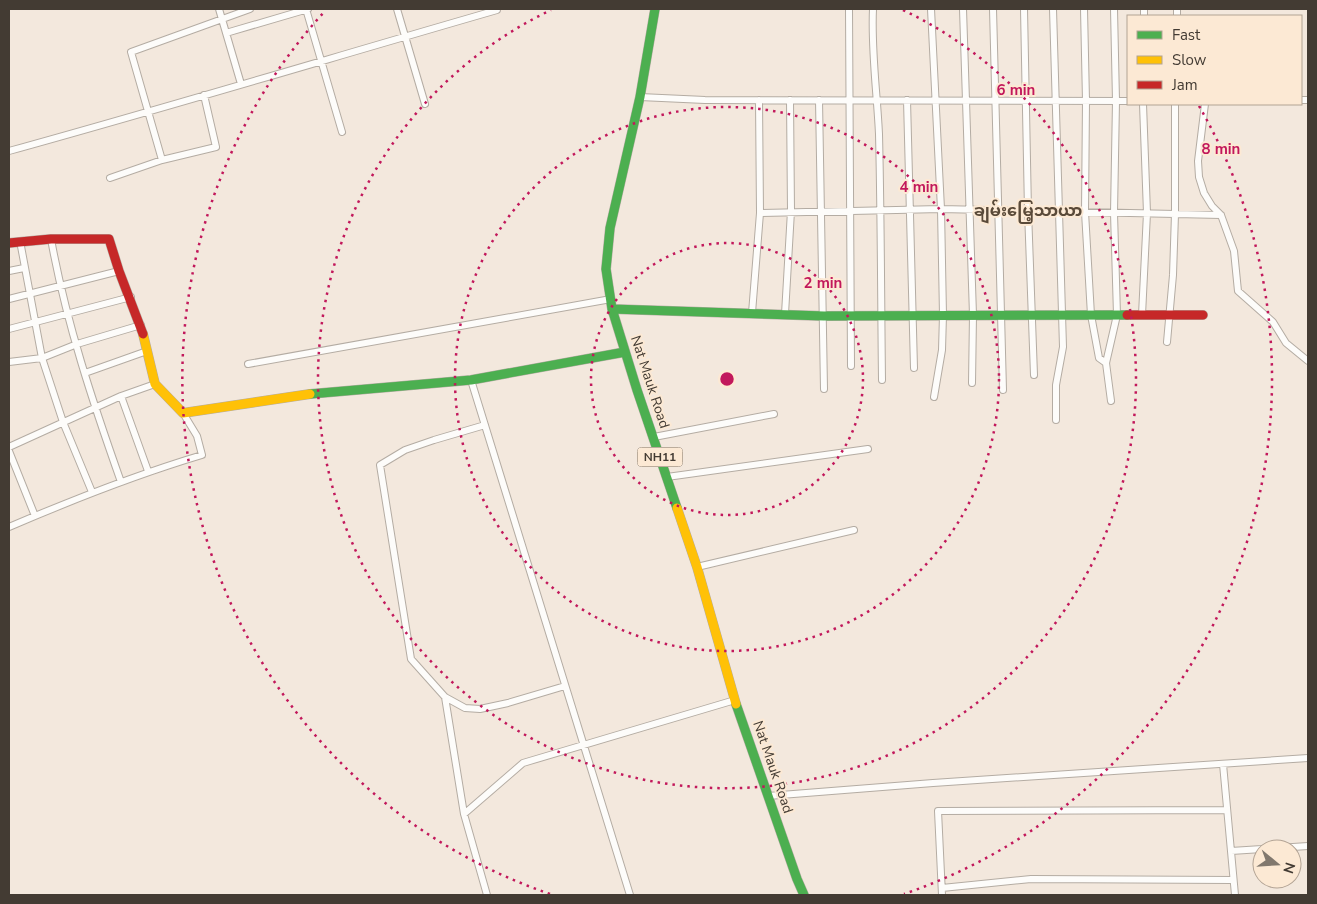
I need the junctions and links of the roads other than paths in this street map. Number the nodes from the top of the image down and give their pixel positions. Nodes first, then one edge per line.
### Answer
1 (219, 9) edge
2 (250, 9) edge
3 (307, 9) edge
4 (397, 9) edge
5 (497, 9) edge
6 (655, 9) edge
7 (849, 9) edge
8 (873, 9) edge
9 (931, 9) edge
10 (964, 9) edge
11 (993, 9) edge
12 (1024, 9) edge
13 (1053, 9) edge
14 (1084, 9) edge
15 (1114, 9) edge
16 (222, 18) junction
17 (226, 33) junction
18 (405, 36) junction
19 (321, 60) junction
20 (241, 84) junction
21 (204, 95) junction
22 (640, 97) junction
23 (759, 100) junction
24 (790, 100) junction
25 (819, 100) junction
26 (848, 100) junction
27 (878, 100) junction
28 (908, 100) junction
29 (936, 100) junction
30 (965, 101) junction
31 (996, 101) junction
32 (1025, 101) junction
33 (1055, 101) junction
34 (1086, 101) junction
35 (1116, 101) junction
36 (1127, 101) edge
37 (425, 104) dead end
38 (1142, 105) edge
39 (1175, 105) edge
40 (1205, 105) edge
41 (148, 111) junction
42 (342, 132) dead end
43 (9, 151) edge
44 (162, 160) junction
45 (110, 178) dead end
46 (941, 209) junction
47 (822, 210) junction
48 (851, 210) junction
49 (881, 210) junction
50 (910, 210) junction
51 (970, 210) junction
52 (997, 210) junction
53 (792, 211) junction
54 (1028, 211) junction
55 (760, 212) junction
56 (1058, 212) junction
57 (1085, 212) junction
58 (1114, 212) junction
59 (1147, 213) junction
60 (1175, 214) junction
61 (1221, 215) junction
62 (52, 239) junction
63 (20, 241) junction
64 (9, 243) edge
65 (24, 268) junction
66 (9, 271) edge
67 (120, 271) junction
68 (60, 286) junction
69 (29, 294) junction
70 (131, 297) junction
71 (9, 299) edge
72 (610, 299) junction
73 (612, 309) junction
74 (752, 313) junction
75 (68, 314) junction
76 (785, 314) junction
77 (881, 315) junction
78 (943, 315) junction
79 (973, 315) junction
80 (1002, 315) junction
81 (1033, 315) junction
82 (1062, 315) junction
83 (1091, 315) junction
84 (1117, 315) junction
85 (1142, 315) junction
86 (1170, 315) junction
87 (1203, 315) dead end
88 (824, 316) junction
89 (851, 316) junction
90 (913, 316) junction
91 (35, 323) junction
92 (141, 325) junction
93 (9, 330) edge
94 (1168, 342) dead end
95 (76, 344) junction
96 (148, 351) junction
97 (625, 352) junction
98 (42, 358) junction
99 (1308, 361) edge
100 (9, 362) edge
101 (1106, 363) junction
102 (248, 364) dead end
103 (851, 366) dead end
104 (914, 368) dead end
105 (85, 373) junction
106 (1034, 375) dead end
107 (471, 380) junction
108 (882, 380) dead end
109 (155, 384) junction
110 (972, 384) dead end
111 (824, 389) dead end
112 (1003, 390) dead end
113 (120, 396) junction
114 (934, 397) dead end
115 (1111, 401) dead end
116 (94, 408) junction
117 (183, 413) junction
118 (774, 414) dead end
119 (1056, 420) dead end
120 (63, 422) junction
121 (485, 425) junction
122 (654, 437) junction
123 (9, 447) edge
124 (868, 449) dead end
125 (9, 451) edge
126 (148, 471) junction
127 (667, 477) junction
128 (121, 482) junction
129 (92, 492) junction
130 (35, 516) junction
131 (9, 527) edge
132 (854, 530) dead end
133 (697, 567) junction
134 (565, 686) junction
135 (445, 696) junction
136 (735, 700) junction
137 (584, 745) junction
138 (1308, 758) edge
139 (1223, 764) junction
140 (768, 796) junction
141 (1227, 810) junction
142 (464, 814) junction
143 (1252, 850) edge
144 (1231, 851) junction
145 (1233, 880) junction
146 (942, 892) edge
147 (487, 895) edge
148 (630, 895) edge
149 (804, 895) edge
150 (1235, 895) edge

1 - 16 street
2 - 16 street
3 - 17 street
3 - 19 street
4 - 18 street
5 - 18 street
6 - 22 main road, Nat Mauk Road / NH11
7 - 26 street
8 - 27 street
9 - 29 street
10 - 30 street
11 - 31 street
12 - 32 street
13 - 33 street
14 - 34 street
15 - 35 street
16 - 17 street
16 - 41 street
17 - 20 street
18 - 19 street
18 - 37 street
19 - 20 street
19 - 42 street
20 - 21 street
21 - 41 street
21 - 44 street
22 - 23 street
22 - 72 main road, Nat Mauk Road / NH11
23 - 24 street
23 - 55 street
24 - 25 street
24 - 53 street
25 - 26 street
25 - 47 street
26 - 27 street
26 - 48 street
27 - 28 street
27 - 49 street
28 - 29 street
28 - 50 street
29 - 30 street
29 - 46 street
30 - 31 street
30 - 51 street
31 - 32 street
31 - 52 street
32 - 33 street
32 - 54 street
33 - 34 street
33 - 56 street
34 - 35 street
34 - 57 street
35 - 36 street
35 - 58 street
38 - 59 street
39 - 60 street
40 - 61 street
41 - 43 street
41 - 44 street
44 - 45 street
46 - 50 street
46 - 51 street
46 - 78 street
47 - 48 street
47 - 53 street
47 - 88 street
48 - 49 street
48 - 89 street
49 - 50 street
49 - 77 street
50 - 90 street
51 - 52 street
51 - 79 street
52 - 54 street
52 - 80 street
53 - 55 street
53 - 76 street
54 - 56 street
54 - 81 street
55 - 74 street
56 - 57 street
56 - 82 street
57 - 58 street
57 - 83 street
58 - 59 street
58 - 84 street
59 - 60 street
59 - 85 street
60 - 61 street
60 - 86 street
61 - 99 street
62 - 63 main road
62 - 67 main road
62 - 68 street
63 - 64 main road
63 - 65 street
65 - 66 street
65 - 69 street
67 - 68 street
67 - 70 main road
68 - 69 street
68 - 75 street
69 - 71 street
69 - 91 street
70 - 75 street
70 - 92 main road
72 - 73 main road, Nat Mauk Road / NH11
72 - 102 street
73 - 74 main road
73 - 97 main road, Nat Mauk Road / NH11
74 - 76 main road
75 - 91 street
75 - 95 street
76 - 88 main road
77 - 89 main road
77 - 90 main road
77 - 108 street
78 - 79 main road
78 - 90 main road
78 - 114 street
79 - 80 main road
79 - 110 street
80 - 81 main road
80 - 112 street
81 - 82 main road
81 - 106 street
82 - 83 main road
82 - 119 street
83 - 84 main road
83 - 101 street
84 - 85 main road
84 - 101 street
85 - 86 main road
86 - 87 main road
86 - 94 street
88 - 89 main road
88 - 111 street
89 - 103 street
90 - 104 street
91 - 93 street
91 - 98 street
92 - 95 street
92 - 96 main road
95 - 98 street
95 - 105 street
96 - 105 street
96 - 109 main road
97 - 107 main road
97 - 122 main road, Nat Mauk Road / NH11
98 - 100 street
98 - 120 street
101 - 115 street
105 - 116 street
107 - 117 main road
107 - 121 street
109 - 113 street
109 - 117 main road
113 - 116 street
113 - 126 street
116 - 120 street
116 - 128 street
117 - 126 street
118 - 122 street
120 - 123 street
120 - 129 street
121 - 134 street
121 - 135 street
122 - 127 main road, Nat Mauk Road / NH11
124 - 127 street
125 - 130 street
126 - 128 street
127 - 133 main road, Nat Mauk Road / NH11
128 - 129 street
129 - 130 street
130 - 131 street
132 - 133 street
133 - 136 main road, Nat Mauk Road / NH11
134 - 135 street
134 - 137 street
135 - 142 street
136 - 137 street
136 - 140 main road, Nat Mauk Road / NH11
137 - 142 street
137 - 148 street
138 - 139 street
139 - 140 street
139 - 141 street
140 - 149 main road, Nat Mauk Road / NH11
141 - 144 street
141 - 146 street
142 - 147 street
143 - 144 street
144 - 145 street
145 - 146 street
145 - 150 street

